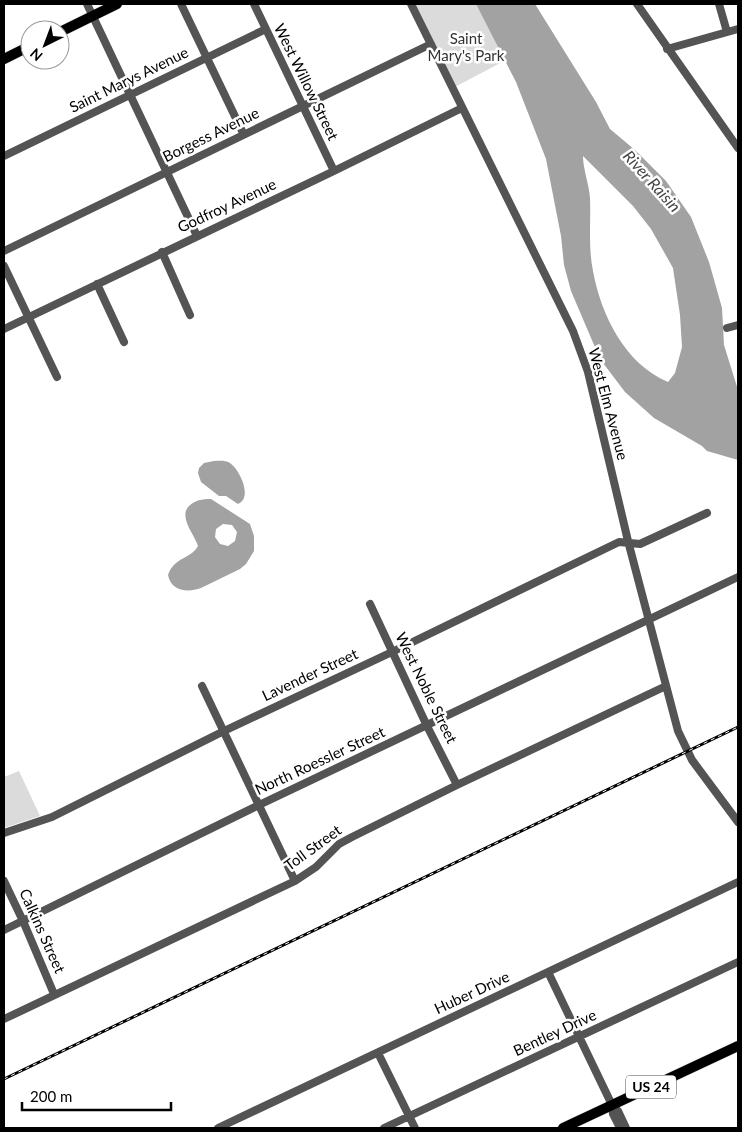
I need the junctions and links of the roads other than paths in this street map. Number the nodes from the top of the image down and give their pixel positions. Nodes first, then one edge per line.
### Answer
1 (87, 4) edge
2 (118, 4) edge
3 (180, 4) edge
4 (254, 4) edge
5 (411, 4) edge
6 (637, 4) edge
7 (719, 4) edge
8 (93, 16) junction
9 (70, 27) edge
10 (266, 29) junction
11 (738, 29) edge
12 (727, 32) junction
13 (431, 44) junction
14 (668, 49) junction
15 (20, 51) edge
16 (207, 58) junction
17 (4, 59) edge
18 (130, 94) junction
19 (303, 106) junction
20 (462, 108) junction
21 (244, 134) junction
22 (738, 148) edge
23 (4, 156) edge
24 (334, 171) junction
25 (166, 172) junction
26 (197, 236) junction
27 (4, 251) edge
28 (162, 252) junction
29 (4, 266) edge
30 (97, 284) junction
31 (190, 315) dead end
32 (28, 317) junction
33 (738, 325) edge
34 (727, 328) dead end
35 (4, 329) edge
36 (124, 342) dead end
37 (57, 377) dead end
38 (707, 513) dead end
39 (628, 541) junction
40 (738, 576) edge
41 (370, 604) dead end
42 (649, 619) junction
43 (392, 652) junction
44 (202, 686) dead end
45 (666, 686) junction
46 (427, 726) junction
47 (224, 731) junction
48 (457, 784) junction
49 (259, 805) junction
50 (738, 822) edge
51 (4, 832) edge
52 (4, 881) edge
53 (295, 881) junction
54 (738, 882) edge
55 (23, 921) junction
56 (4, 930) edge
57 (738, 962) edge
58 (548, 972) junction
59 (54, 994) junction
60 (4, 1019) edge
61 (579, 1037) junction
62 (738, 1046) edge
63 (378, 1053) junction
64 (612, 1105) junction
65 (410, 1116) junction
66 (218, 1128) edge
67 (384, 1128) edge
68 (415, 1128) edge
69 (563, 1128) edge
70 (620, 1128) edge
71 (626, 1128) edge

1 - 8 street
2 - 8 main road
3 - 16 street
4 - 10 street, West Willow Street
5 - 13 street, West Elm Avenue
6 - 14 street
7 - 12 street
8 - 9 main road
8 - 18 street
10 - 16 street, Saint Marys Avenue
10 - 19 street, West Willow Street
11 - 12 street
12 - 14 street
13 - 19 street, Borgess Avenue
13 - 20 street, West Elm Avenue
14 - 22 street
15 - 17 main road
16 - 18 street, Saint Marys Avenue
16 - 21 street
18 - 23 street, Saint Marys Avenue
18 - 25 street
19 - 21 street, Borgess Avenue
19 - 24 street, West Willow Street
20 - 24 street, Godfroy Avenue
20 - 39 street, West Elm Avenue
21 - 25 street, Borgess Avenue
24 - 26 street, Godfroy Avenue
25 - 26 street
25 - 27 street, Borgess Avenue
26 - 28 street, Godfroy Avenue
28 - 30 street, Godfroy Avenue
28 - 31 street
29 - 32 street
30 - 32 street, Godfroy Avenue
30 - 36 street
32 - 35 street, Godfroy Avenue
32 - 37 street
33 - 34 street
38 - 39 street, Lavender Street
39 - 42 street, West Elm Avenue
39 - 43 street, Lavender Street
40 - 42 street, North Roessler Street
41 - 43 street, West Noble Street
42 - 45 street, West Elm Avenue
42 - 46 street, North Roessler Street
43 - 46 street, West Noble Street
43 - 47 street, Lavender Street
44 - 47 street
45 - 48 street, Toll Street
45 - 50 street, West Elm Avenue
46 - 48 street, West Noble Street
46 - 49 street, North Roessler Street
47 - 49 street
47 - 51 street, Lavender Street
48 - 53 street, Toll Street
49 - 53 street
49 - 55 street, North Roessler Street
52 - 55 street, Calkins Street
53 - 59 street, Toll Street
54 - 58 street, Huber Drive
55 - 56 street, North Roessler Street
55 - 59 street, Calkins Street
57 - 61 street, Bentley Drive
58 - 61 street
58 - 63 street, Huber Drive
59 - 60 street, Toll Street
61 - 64 street
61 - 65 street, Bentley Drive
62 - 64 main road, US 24
63 - 65 street
63 - 66 street, Huber Drive
64 - 69 main road, US 24
64 - 70 street
64 - 71 street
65 - 67 street, Bentley Drive
65 - 68 street

